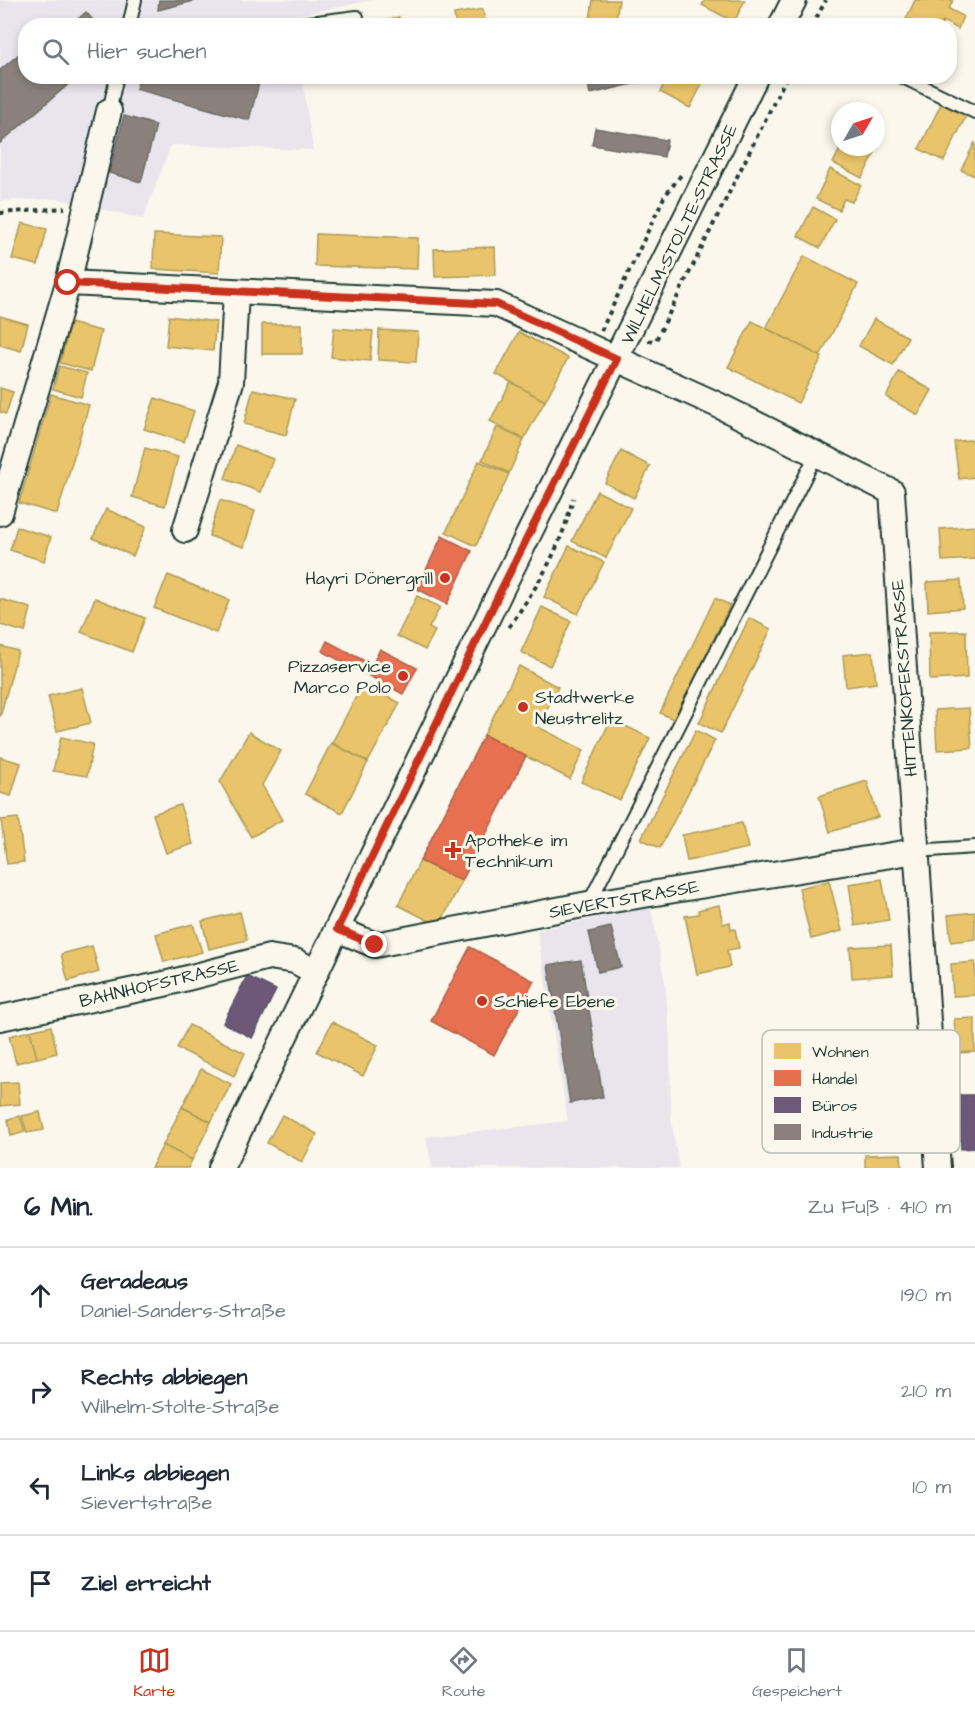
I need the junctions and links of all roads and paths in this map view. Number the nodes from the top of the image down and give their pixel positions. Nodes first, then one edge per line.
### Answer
1 (135, 0) edge
2 (825, 0) edge
3 (357, 17) dead end
4 (131, 18) edge
5 (349, 18) edge
6 (816, 18) edge
7 (115, 84) edge
8 (752, 84) edge
9 (783, 84) edge
10 (917, 84) edge
11 (109, 111) joint
12 (975, 112) edge
13 (86, 206) junction
14 (0, 213) edge
15 (68, 283) junction
16 (236, 293) junction
17 (640, 343) dead end
18 (617, 359) junction
19 (816, 454) junction
20 (0, 513) edge
21 (185, 530) dead end
22 (975, 847) edge
23 (916, 852) junction
24 (588, 904) junction
25 (337, 929) junction
26 (316, 972) junction
27 (0, 1018) edge
28 (928, 1030) edge
29 (937, 1153) edge
30 (221, 1168) edge
31 (938, 1168) edge

1 - 4 lane
2 - 6 path
3 - 5 lane
7 - 11 lane
8 - 18 street, WILHELM-STOLTE-STRASSE
9 - 17 path
10 - 12 lane
11 - 13 street
13 - 14 path
13 - 15 street
15 - 16 street, HITTENKOFERSTRASSE
15 - 20 street
16 - 18 street, HITTENKOFERSTRASSE
16 - 21 street
18 - 19 street, HITTENKOFERSTRASSE
18 - 25 street, WILHELM-STOLTE-STRASSE
19 - 23 street, HITTENKOFERSTRASSE
19 - 24 lane
22 - 23 lane
23 - 24 street, SIEVERTSTRASSE
23 - 28 street, HITTENKOFERSTRASSE
24 - 25 street, SIEVERTSTRASSE
25 - 26 street, WILHELM-STOLTE-STRASSE
26 - 27 street, BAHNHOFSTRASSE
26 - 30 street, WILHELM-STOLTE-STRASSE
29 - 31 street, HITTENKOFERSTRASSE

